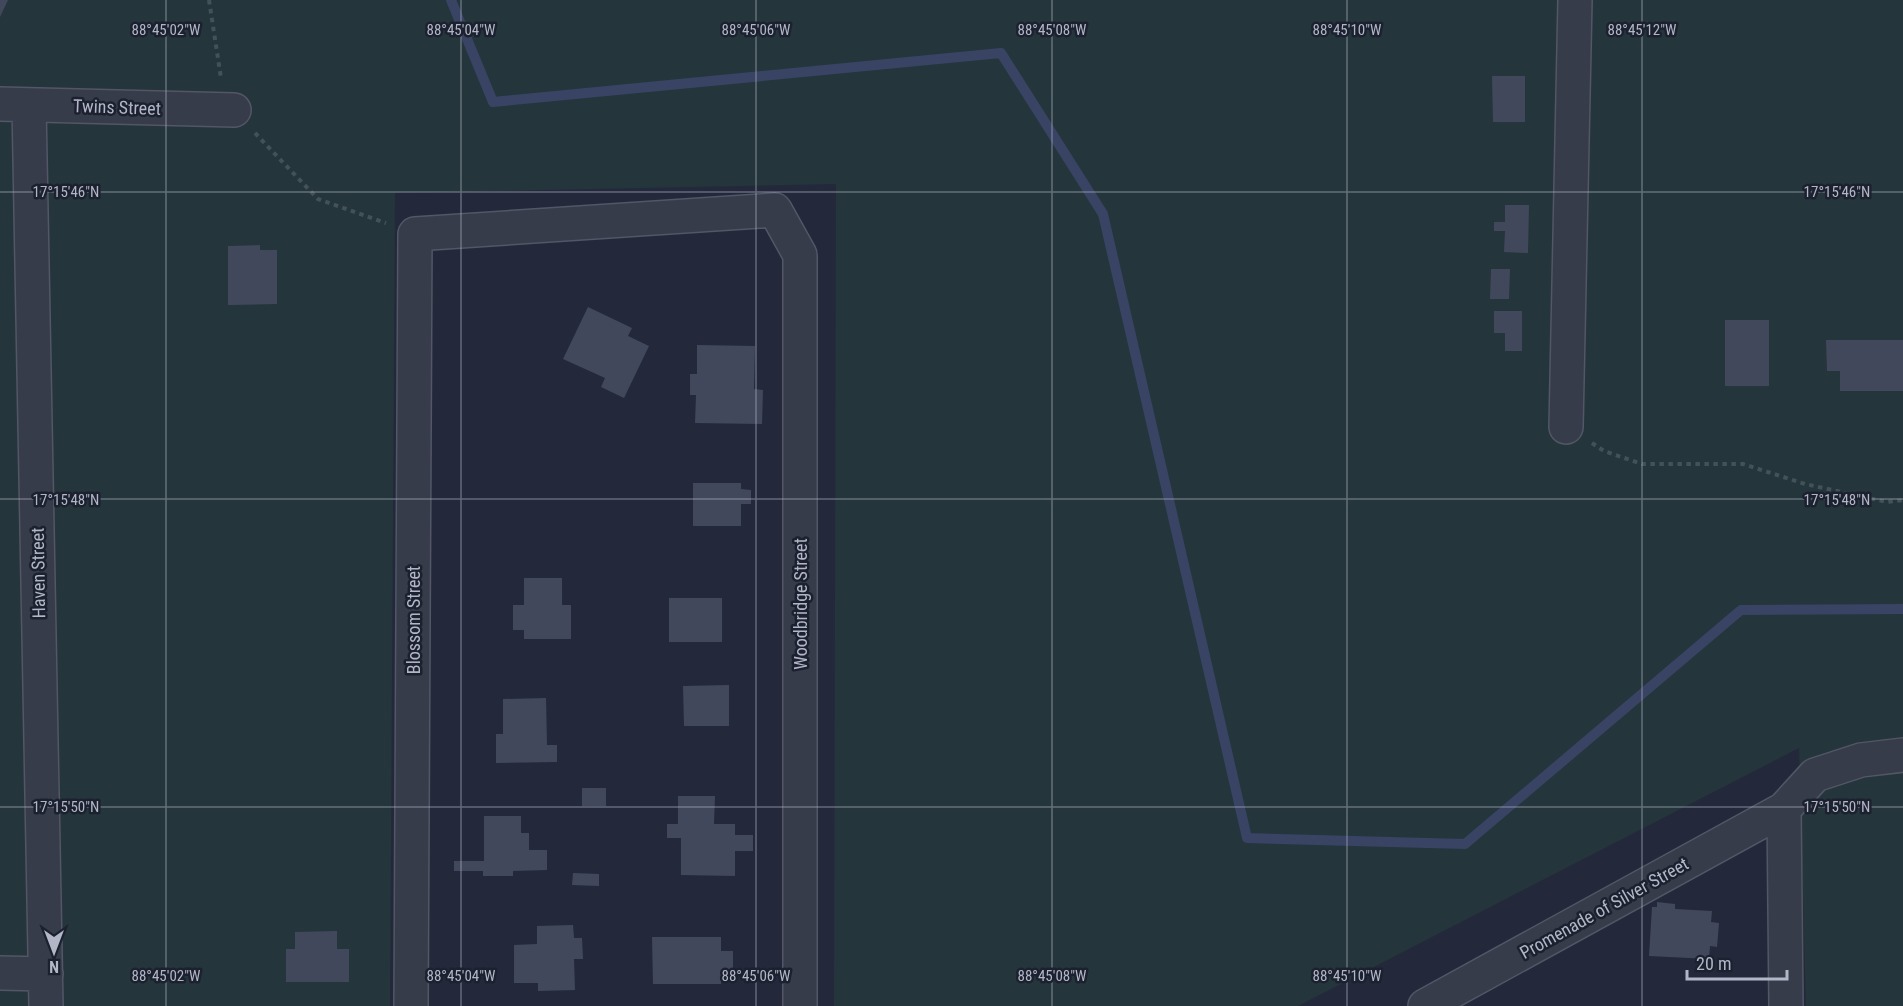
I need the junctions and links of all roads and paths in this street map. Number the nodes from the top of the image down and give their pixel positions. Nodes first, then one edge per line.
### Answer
1 (209, 0) edge
2 (1575, 0) edge
3 (14, 104) edge
4 (234, 110) junction
5 (415, 234) junction
6 (1566, 427) joint
7 (1903, 500) edge
8 (1903, 755) edge
9 (1784, 810) junction
10 (0, 974) edge
11 (46, 974) junction
12 (46, 1006) edge
13 (411, 1006) edge
14 (800, 1006) edge
15 (1425, 1006) edge
16 (1786, 1006) edge

1 - 4 path
2 - 6 street
3 - 4 street, Twins Street
3 - 11 street, Haven Street
4 - 5 path
5 - 13 street, Blossom Street
5 - 14 street, Woodbridge Street
6 - 7 path
8 - 9 street, Promenade of Silver Street
9 - 15 street, Promenade of Silver Street
9 - 16 street
10 - 11 street
11 - 12 street, Haven Street

